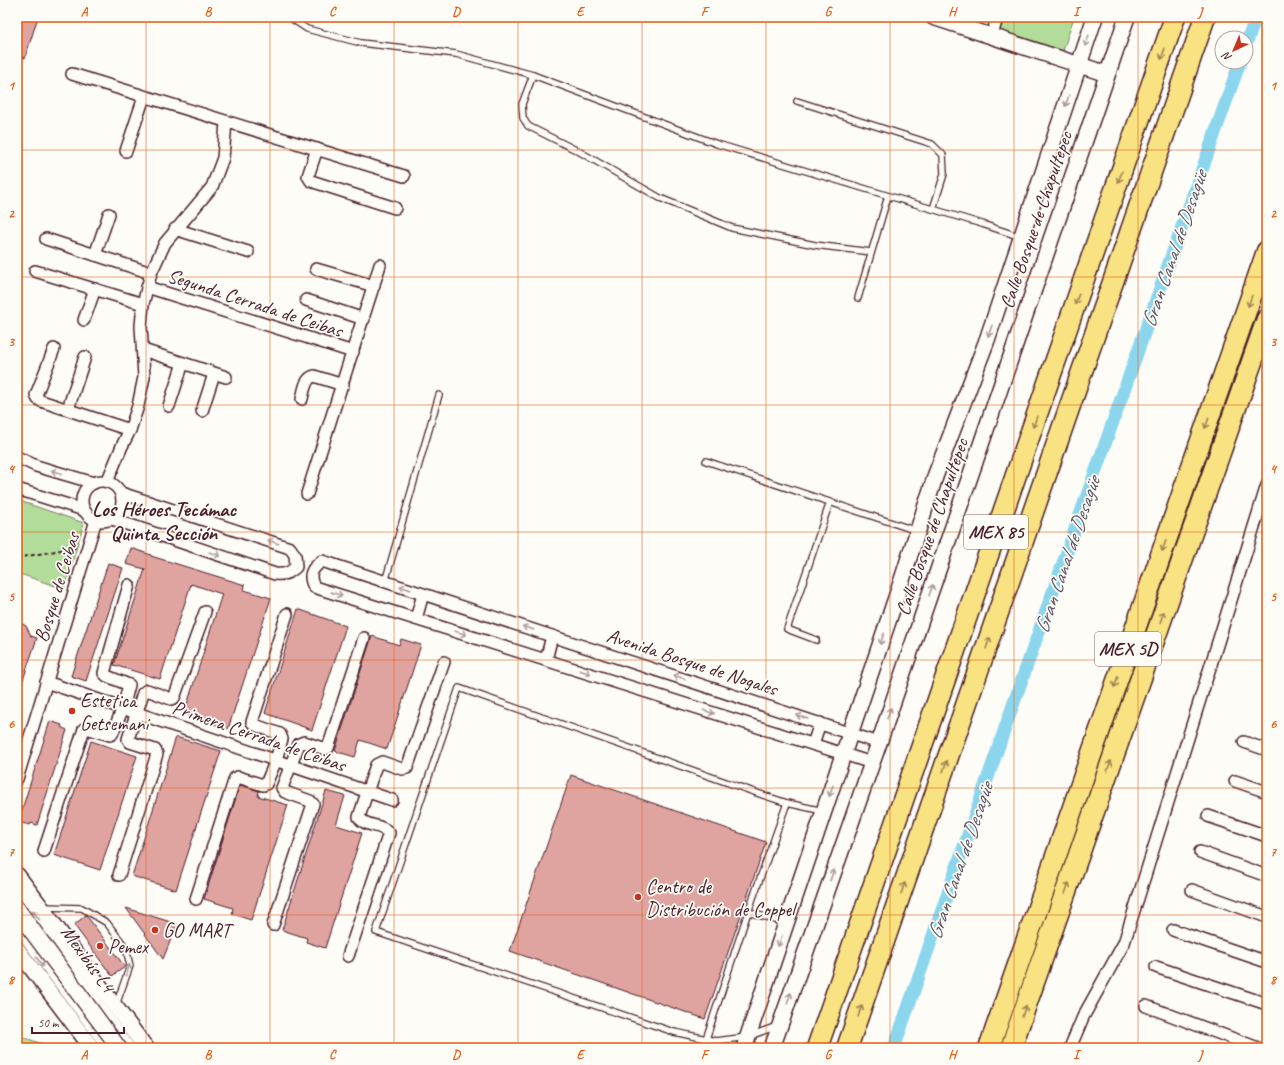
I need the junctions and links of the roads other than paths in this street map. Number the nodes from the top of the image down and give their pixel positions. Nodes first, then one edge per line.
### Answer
1 (289, 17) edge
2 (933, 17) edge
3 (997, 17) edge
4 (1095, 17) edge
5 (1127, 17) edge
6 (1176, 17) edge
7 (1205, 17) edge
8 (992, 36) junction
9 (1079, 64) junction
10 (72, 74) dead end
11 (1107, 74) junction
12 (533, 75) junction
13 (144, 97) junction
14 (797, 101) dead end
15 (226, 122) junction
16 (317, 149) junction
17 (126, 151) dead end
18 (404, 176) dead end
19 (888, 196) junction
20 (395, 208) dead end
21 (933, 209) junction
22 (109, 214) dead end
23 (175, 229) junction
24 (1022, 237) junction
25 (46, 239) dead end
26 (1267, 251) edge
27 (248, 252) dead end
28 (871, 252) junction
29 (95, 255) junction
30 (380, 265) dead end
31 (316, 269) dead end
32 (35, 271) dead end
33 (151, 273) junction
34 (374, 286) junction
35 (147, 287) junction
36 (94, 289) junction
37 (858, 298) dead end
38 (306, 300) dead end
39 (143, 304) junction
40 (364, 319) junction
41 (1267, 319) edge
42 (84, 320) dead end
43 (54, 349) dead end
44 (143, 350) junction
45 (353, 352) junction
46 (85, 357) dead end
47 (183, 363) junction
48 (214, 374) junction
49 (226, 377) dead end
50 (343, 385) junction
51 (439, 395) dead end
52 (302, 399) dead end
53 (169, 406) dead end
54 (68, 409) junction
55 (202, 411) dead end
56 (130, 430) junction
57 (17, 457) edge
58 (706, 461) dead end
59 (107, 482) junction
60 (94, 483) junction
61 (1267, 485) edge
62 (17, 489) edge
63 (121, 493) junction
64 (307, 494) dead end
65 (830, 502) junction
66 (84, 510) junction
67 (112, 519) junction
68 (96, 520) junction
69 (918, 531) junction
70 (385, 582) junction
71 (129, 585) dead end
72 (423, 594) junction
73 (204, 612) dead end
74 (287, 614) dead end
75 (416, 619) junction
76 (552, 636) junction
77 (364, 638) dead end
78 (816, 640) dead end
79 (546, 660) junction
80 (444, 662) dead end
81 (46, 682) junction
82 (123, 708) junction
83 (137, 713) junction
84 (820, 723) junction
85 (851, 733) junction
86 (1244, 742) dead end
87 (879, 743) junction
88 (813, 744) junction
89 (1267, 750) edge
90 (843, 754) junction
91 (276, 760) junction
92 (872, 763) junction
93 (291, 766) junction
94 (17, 779) edge
95 (1235, 781) dead end
96 (367, 792) junction
97 (1267, 792) edge
98 (392, 800) dead end
99 (787, 803) junction
100 (824, 811) junction
101 (1208, 816) dead end
102 (1267, 836) edge
103 (44, 851) dead end
104 (1200, 852) dead end
105 (17, 875) edge
106 (119, 875) dead end
107 (1267, 876) edge
108 (17, 889) edge
109 (1192, 890) dead end
110 (196, 899) dead end
111 (40, 907) junction
112 (748, 912) junction
113 (1267, 917) edge
114 (786, 924) junction
115 (273, 925) dead end
116 (1173, 930) dead end
117 (17, 931) edge
118 (17, 949) edge
119 (348, 956) dead end
120 (1267, 962) edge
121 (1156, 967) dead end
122 (1267, 1004) edge
123 (1146, 1006) dead end
124 (115, 1007) junction
125 (779, 1025) junction
126 (707, 1039) junction
127 (746, 1042) edge
128 (92, 1048) edge
129 (105, 1048) edge
130 (133, 1048) edge
131 (146, 1048) edge
132 (703, 1048) edge
133 (772, 1048) edge
134 (817, 1048) edge
135 (847, 1048) edge
136 (989, 1048) edge
137 (1011, 1048) edge
138 (1070, 1048) edge
139 (1258, 1048) edge

1 - 12 lane
2 - 8 main road
3 - 8 street
4 -> 9 main road, Calle Bosque de Chapultepec
5 - 11 main road, Calle Bosque de Chapultepec
6 -> 134 highway, MEX 85
135 -> 7 highway, MEX 85
8 - 9 main road
9 - 11 main road
9 -> 24 main road, Calle Bosque de Chapultepec
10 - 13 street
87 -> 11 main road, Calle Bosque de Chapultepec
12 - 19 lane
12 - 28 lane
13 - 15 street
13 - 17 street
14 - 21 lane
15 - 16 street
15 - 23 street
16 - 18 street
16 - 20 street
19 - 21 lane
19 - 28 lane
21 - 24 lane
22 - 29 street
23 - 27 street
23 - 33 street
24 -> 69 main road, Calle Bosque de Chapultepec
25 - 29 street
26 -> 136 highway, MEX 5D
28 - 37 lane
29 - 33 street
30 - 34 street
31 - 34 street
32 - 36 street
33 - 35 street
34 - 40 street
35 - 39 street
35 - 45 street, Segunda Cerrada de Ceibas
36 - 39 street
36 - 42 street
38 - 40 street
39 - 44 street
40 - 45 street
137 -> 41 highway, MEX 5D
43 - 54 street
44 - 47 street
44 - 56 street
45 - 50 street
46 - 54 street
47 - 48 street
47 - 53 street
48 - 49 street
48 - 55 street
50 - 52 street
50 - 64 street
51 - 70 lane
54 - 56 street
56 - 59 street
60 -> 57 street
58 - 65 lane
59 - 60 street
59 - 63 street
60 - 66 street
61 - 138 street
62 - 66 street
63 - 67 street
67 -> 63 street
65 - 69 lane
65 - 78 lane
66 - 68 street
67 - 68 street
68 - 81 street, Bosque de Ceibas
69 -> 85 main road, Calle Bosque de Chapultepec
72 -> 70 street, Avenida Bosque de Nogales
70 -> 75 street, Avenida Bosque de Nogales
71 - 82 street
72 - 75 street
76 -> 72 street, Avenida Bosque de Nogales
73 - 83 street
74 - 91 street
75 -> 79 street, Avenida Bosque de Nogales
76 - 79 street
84 -> 76 street, Avenida Bosque de Nogales
77 - 93 street
79 -> 88 street, Avenida Bosque de Nogales
80 - 96 street
81 - 82 street, Primera Cerrada de Ceibas
81 - 94 street, Bosque de Ceibas
82 - 83 street, Primera Cerrada de Ceibas
82 - 103 street
83 - 91 street, Primera Cerrada de Ceibas
83 - 106 street
84 - 85 street, Avenida Bosque de Nogales
84 - 88 street
85 - 87 street, Avenida Bosque de Nogales
85 - 90 main road, Calle Bosque de Chapultepec
86 - 89 street
87 - 92 main road, Calle Bosque de Chapultepec
88 - 90 street, Avenida Bosque de Nogales
90 - 92 street, Avenida Bosque de Nogales
90 -> 100 main road, Calle Bosque de Chapultepec
91 - 93 street, Primera Cerrada de Ceibas
91 - 110 street
125 -> 92 main road, Calle Bosque de Chapultepec
93 - 96 street, Primera Cerrada de Ceibas
93 - 115 street
95 - 97 street
96 - 98 street, Primera Cerrada de Ceibas
96 - 119 street
99 - 100 lane
99 - 112 lane
99 - 126 lane
100 - 114 main road, Calle Bosque de Chapultepec
101 - 102 street
104 - 107 street
105 - 111 main road
130 -> 108 lane, Mexibús L4
109 - 113 street
111 - 124 main road
124 -> 111 lane
112 - 114 lane
112 - 126 lane
114 -> 127 main road, Calle Bosque de Chapultepec
116 - 120 street
117 -> 129 lane, Mexibús L4
118 - 128 main road
121 - 122 street
123 - 139 street
124 - 131 main road
125 - 127 lane
125 - 133 main road, Calle Bosque de Chapultepec
126 - 127 lane
126 - 132 lane

